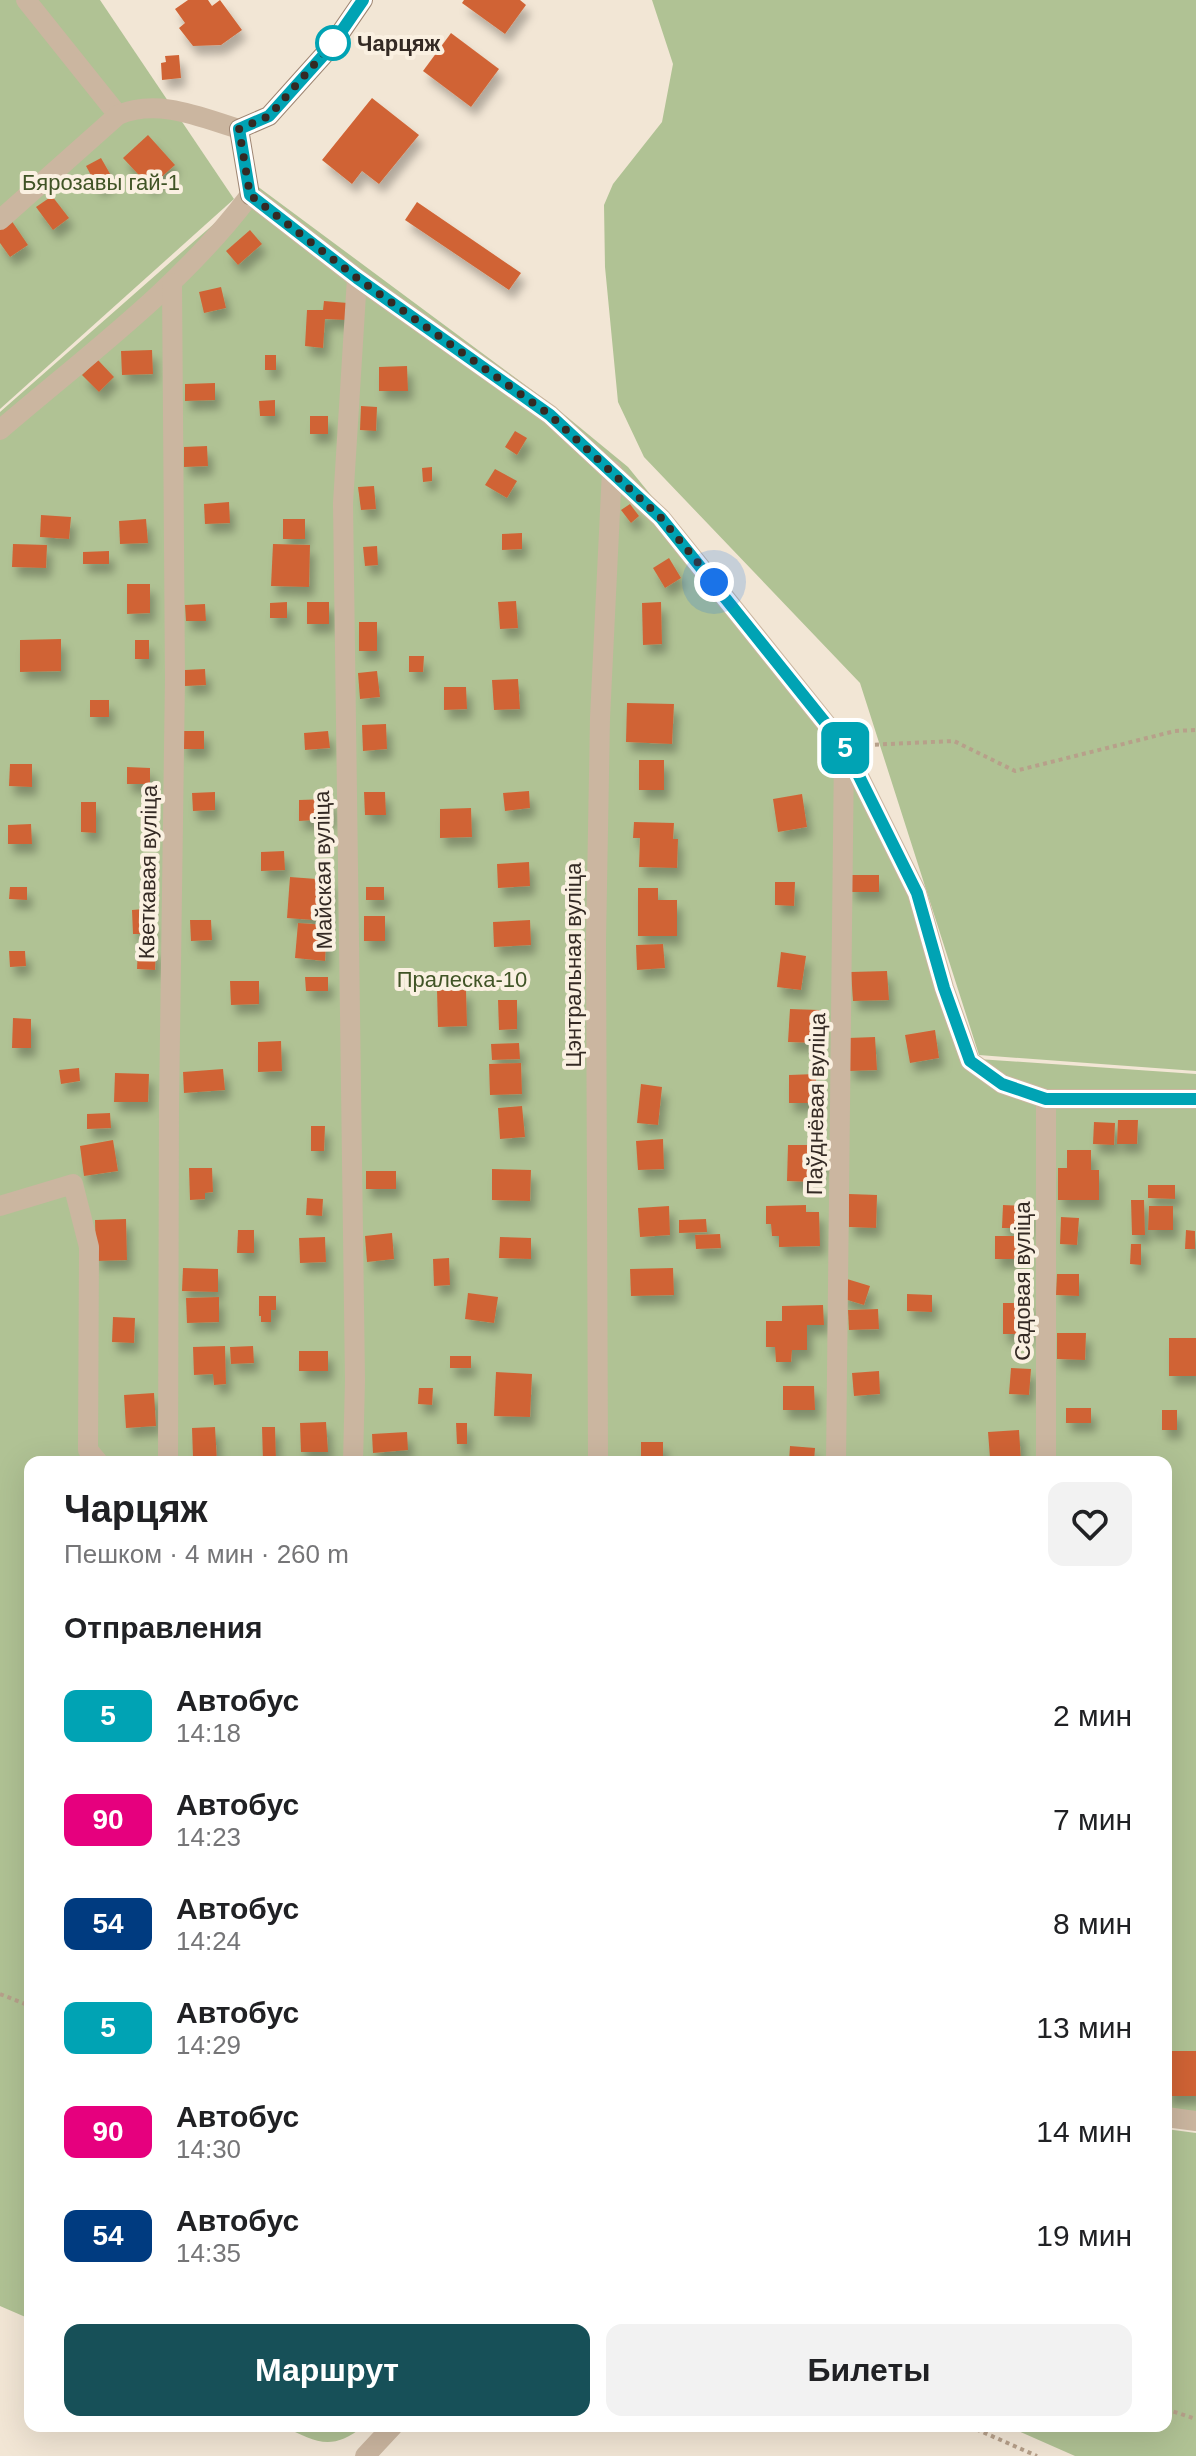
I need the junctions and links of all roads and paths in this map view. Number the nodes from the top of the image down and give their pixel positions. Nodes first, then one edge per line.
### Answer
1 (26, 0) edge
2 (363, 0) edge
3 (118, 115) junction
4 (239, 129) junction
5 (250, 195) junction
6 (0, 220) edge
7 (357, 278) junction
8 (172, 283) junction
9 (0, 430) edge
10 (612, 470) junction
11 (1196, 730) edge
12 (844, 746) junction
13 (1046, 1099) junction
14 (1196, 1099) edge
15 (0, 1206) edge
16 (93, 1456) edge
17 (168, 1456) edge
18 (353, 1456) edge
19 (598, 1456) edge
20 (836, 1456) edge
21 (1046, 1456) edge
22 (0, 1994) edge
23 (24, 2004) edge
24 (1172, 2118) edge
25 (1196, 2121) edge
26 (1172, 2411) edge
27 (1196, 2419) edge
28 (387, 2432) edge
29 (983, 2432) edge
30 (365, 2456) edge
31 (1037, 2456) edge

1 - 3 street
2 - 4 street
3 - 4 street
3 - 6 street
4 - 5 street
5 - 7 street
5 - 8 street
7 - 10 street
7 - 18 street, Майская вуліца
8 - 9 street
8 - 17 street, Кветкавая вуліца
10 - 12 street
10 - 19 street, Цэнтральная вуліца
11 - 12 path
12 - 13 street
12 - 20 street, Паўднёвая вуліца
13 - 14 street
13 - 21 street, Садовая вуліца
15 - 16 street
22 - 23 path
24 - 25 street
26 - 27 path
28 - 30 street
29 - 31 path

